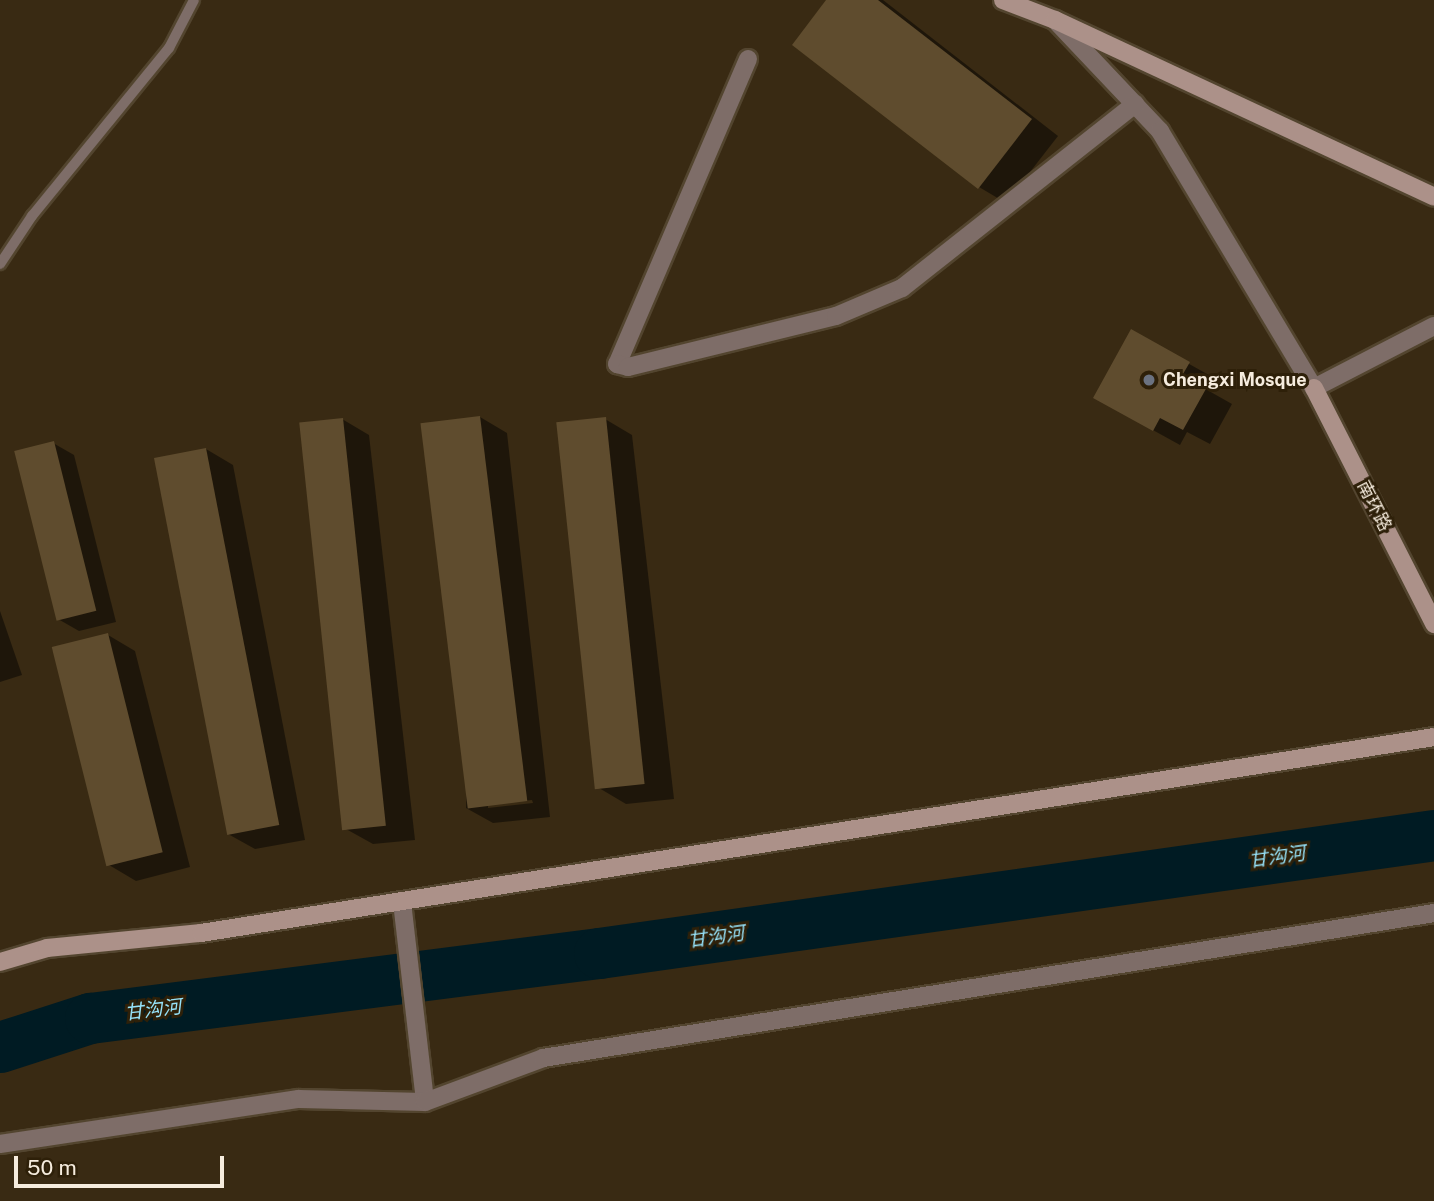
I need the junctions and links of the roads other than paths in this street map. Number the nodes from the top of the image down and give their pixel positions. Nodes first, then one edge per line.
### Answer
1 (194, 0) edge
2 (1003, 0) edge
3 (1055, 20) junction
4 (748, 59) dead end
5 (1135, 104) junction
6 (1434, 197) edge
7 (0, 264) edge
8 (1434, 326) edge
9 (1314, 388) junction
10 (1432, 620) edge
11 (1434, 737) edge
12 (402, 902) junction
13 (1434, 913) edge
14 (0, 962) edge
15 (425, 1102) junction
16 (0, 1144) edge

1 - 7 lane
2 - 3 street
3 - 5 street
3 - 6 street
4 - 5 street
5 - 9 street
8 - 9 street
9 - 10 street, 南环路
11 - 12 street
12 - 14 street
12 - 15 street
13 - 15 street
15 - 16 street

